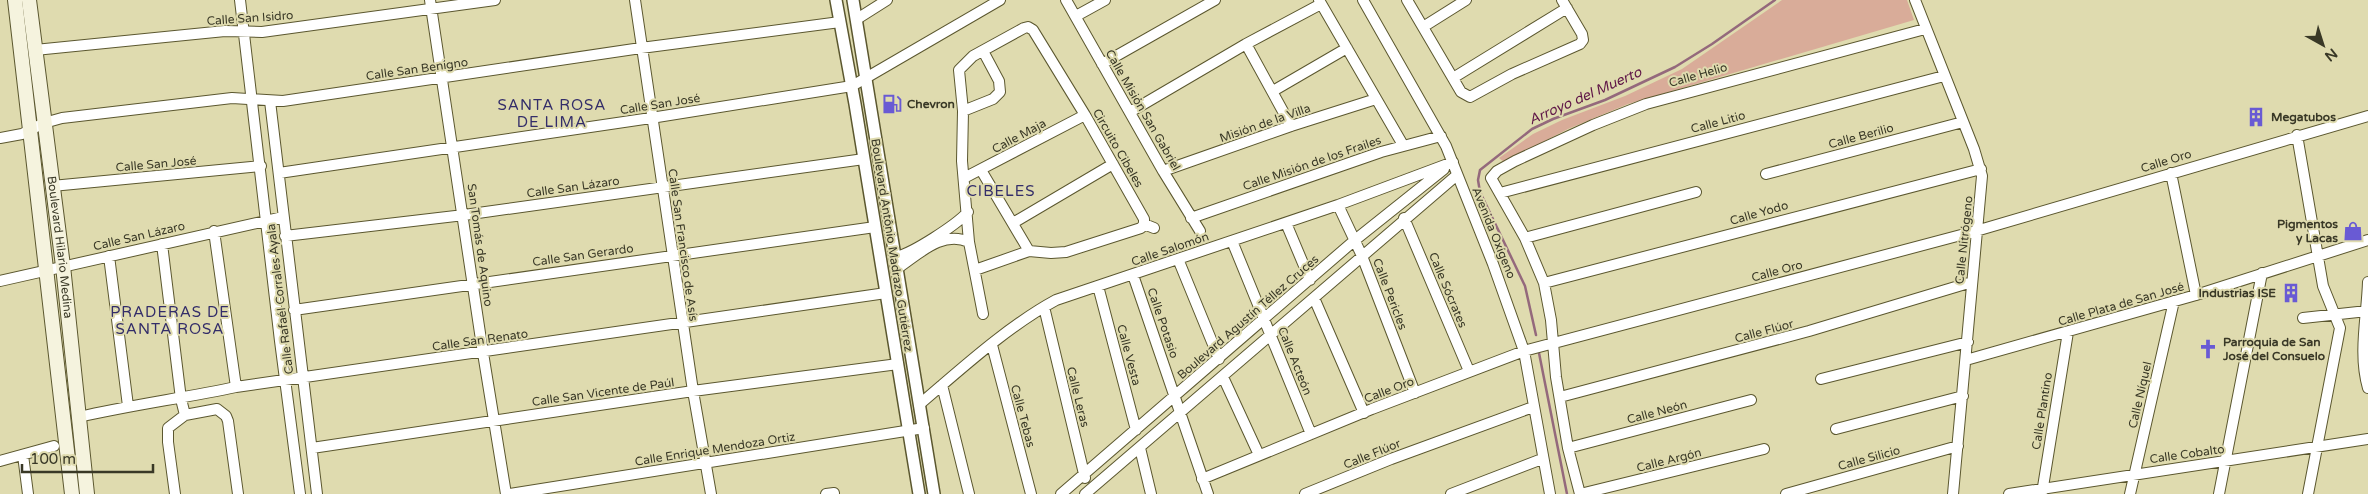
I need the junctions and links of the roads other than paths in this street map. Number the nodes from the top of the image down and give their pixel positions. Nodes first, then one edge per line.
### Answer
1 (15, 0) edge
2 (29, 0) edge
3 (240, 0) edge
4 (495, 0) edge
5 (635, 0) edge
6 (836, 0) edge
7 (853, 0) edge
8 (888, 0) edge
9 (1000, 0) edge
10 (1066, 0) edge
11 (1105, 0) edge
12 (1215, 0) edge
13 (1363, 0) edge
14 (1407, 0) edge
15 (1466, 0) edge
16 (1915, 0) edge
17 (1320, 2) edge
18 (431, 4) edge
19 (1565, 4) edge
20 (1076, 16) junction
21 (856, 18) junction
22 (840, 22) junction
23 (1423, 27) junction
24 (1925, 29) junction
25 (244, 31) junction
26 (1246, 44) junction
27 (641, 48) junction
28 (1347, 48) junction
29 (35, 50) junction
30 (983, 51) junction
31 (1102, 64) junction
32 (1944, 76) junction
33 (443, 78) junction
34 (866, 78) junction
35 (1453, 78) junction
36 (852, 86) junction
37 (1273, 91) junction
38 (252, 98) junction
39 (1376, 100) junction
40 (270, 101) junction
41 (963, 111) junction
42 (1130, 112) junction
43 (1085, 115) junction
44 (2368, 116) edge
45 (651, 118) junction
46 (1963, 122) junction
47 (44, 123) junction
48 (1292, 126) junction
49 (30, 131) junction
50 (2298, 135) junction
51 (1442, 136) junction
52 (0, 138) edge
53 (1403, 145) junction
54 (452, 146) junction
55 (864, 160) junction
56 (1453, 162) junction
57 (1113, 164) junction
58 (261, 166) junction
59 (1981, 169) junction
60 (981, 170) junction
61 (1164, 172) junction
62 (278, 173) junction
63 (2171, 173) junction
64 (1766, 174) dead end
65 (1457, 175) junction
66 (964, 178) junction
67 (1491, 178) joint
68 (52, 186) junction
69 (662, 187) junction
70 (1696, 192) dead end
71 (1500, 194) junction
72 (1338, 205) junction
73 (968, 212) junction
74 (464, 215) junction
75 (283, 217) junction
76 (1191, 218) junction
77 (1404, 218) junction
78 (267, 220) junction
79 (1013, 223) junction
80 (1286, 223) junction
81 (1144, 224) junction
82 (875, 227) junction
83 (1154, 228) dead end
84 (214, 231) junction
85 (1200, 231) dead end
86 (1976, 231) junction
87 (285, 236) junction
88 (1525, 238) junction
89 (1355, 240) junction
90 (2368, 240) edge
91 (1232, 241) junction
92 (969, 242) junction
93 (162, 244) junction
94 (1029, 251) junction
95 (672, 255) junction
96 (109, 256) junction
97 (1362, 256) junction
98 (2317, 256) junction
99 (1178, 259) junction
100 (897, 262) junction
101 (63, 266) junction
102 (46, 270) junction
103 (975, 270) junction
104 (2262, 273) junction
105 (1133, 275) junction
106 (1310, 280) junction
107 (0, 281) edge
108 (1972, 282) junction
109 (2368, 282) edge
110 (1544, 283) junction
111 (473, 284) junction
112 (1098, 286) junction
113 (886, 293) junction
114 (2196, 295) junction
115 (1314, 298) junction
116 (2174, 301) junction
117 (1044, 307) junction
118 (294, 310) junction
119 (2367, 311) edge
120 (983, 314) dead end
121 (2334, 315) junction
122 (2303, 318) dead end
123 (1265, 320) junction
124 (682, 324) junction
125 (2068, 332) junction
126 (1271, 335) junction
127 (1968, 342) junction
128 (1554, 343) junction
129 (992, 345) junction
130 (1524, 351) junction
131 (483, 353) junction
132 (1219, 359) junction
133 (1966, 360) junction
134 (898, 364) junction
135 (1469, 371) junction
136 (1223, 376) junction
137 (303, 377) junction
138 (1821, 379) dead end
139 (285, 381) junction
140 (942, 385) junction
141 (236, 388) junction
142 (2368, 388) edge
143 (692, 391) junction
144 (1415, 393) junction
145 (202, 394) junction
146 (1176, 396) junction
147 (1963, 396) junction
148 (1560, 397) junction
149 (181, 399) junction
150 (1751, 400) dead end
151 (920, 404) junction
152 (128, 406) junction
153 (1533, 407) junction
154 (204, 410) junction
155 (1181, 413) junction
156 (1364, 413) junction
157 (186, 415) junction
158 (79, 417) junction
159 (495, 420) junction
160 (924, 428) junction
161 (1836, 429) dead end
162 (1136, 430) junction
163 (909, 431) junction
164 (1311, 434) junction
165 (2368, 439) edge
166 (54, 446) dead end
167 (1958, 446) junction
168 (2317, 447) junction
169 (312, 448) junction
170 (1140, 448) junction
171 (1568, 448) junction
172 (1764, 449) dead end
173 (22, 455) junction
174 (1259, 455) junction
175 (1542, 459) junction
176 (0, 461) edge
177 (2226, 461) junction
178 (706, 463) junction
179 (2134, 473) junction
180 (1084, 474) junction
181 (1202, 479) junction
182 (2042, 491) edge
183 (1087, 493) edge
184 (28, 494) edge
185 (72, 494) edge
186 (87, 494) edge
187 (175, 494) edge
188 (238, 494) edge
189 (300, 494) edge
190 (317, 494) edge
191 (508, 494) edge
192 (711, 494) edge
193 (919, 494) edge
194 (934, 494) edge
195 (969, 494) edge
196 (1031, 494) edge
197 (1061, 494) edge
198 (1151, 494) edge
199 (1208, 494) edge
200 (1305, 494) edge
201 (1452, 494) edge
202 (1550, 494) edge
203 (1580, 494) edge
204 (1786, 494) edge
205 (1953, 494) edge
206 (2010, 494) edge
207 (2130, 494) edge
208 (2219, 494) edge
209 (2308, 494) edge

1 - 49 main road, Boulevard Hilario Medina
2 - 29 main road, Boulevard Hilario Medina
3 - 25 street, Calle Rafaél Corrales Ayala
4 - 18 street, Calle San Isidro
5 - 27 street, Calle San Francisco de Asís
6 - 22 street, Boulevard Antônio Madrazo Gutiérrez
7 - 21 street, Boulevard Antônio Madrazo Gutiérrez
8 - 21 street
9 - 34 street, Calle San José
10 - 20 street, Calle Misión San Gabriel
11 - 20 street
12 - 31 street
13 - 51 street, Avenida Oxígeno
14 - 23 street
15 - 23 street
16 - 24 street, Calle Nitrógeno
17 - 26 street
17 - 28 street
18 - 25 street, Calle San Isidro
18 - 33 street, San Tomás de Aquino
19 - 35 street
19 - 35 street
20 - 31 street, Calle Misión San Gabriel
21 - 34 street, Boulevard Antônio Madrazo Gutiérrez
22 - 27 street, Calle San Benigno
22 - 36 street, Boulevard Antônio Madrazo Gutiérrez
23 - 35 street
24 - 32 street, Calle Nitrógeno
24 - 67 street, Calle Helio
25 - 29 street, Calle San Isidro
25 - 38 street, Calle Rafaél Corrales Ayala
26 - 37 street
26 - 42 street
27 - 33 street, Calle San Benigno
27 - 45 street, Calle San Francisco de Asís
28 - 37 street
28 - 39 street
29 - 47 main road, Boulevard Hilario Medina
30 - 41 street, Circuito Cibeles
30 - 41 street
30 - 43 street, Circuito Cibeles
31 - 42 street, Calle Misión San Gabriel
32 - 46 street, Calle Nitrógeno
32 - 71 street, Calle Litio
33 - 40 street, Calle San Benigno
33 - 54 street, San Tomás de Aquino
34 - 36 street, Calle San José
34 - 100 street, Boulevard Antônio Madrazo Gutiérrez
36 - 45 street, Calle San José
36 - 55 street, Boulevard Antônio Madrazo Gutiérrez
37 - 48 street
38 - 40 street, Calle San Benigno
38 - 47 street, Calle San Benigno
38 - 58 street, Calle Rafaél Corrales Ayala
39 - 48 street, Misión de la Villa
39 - 53 street
40 - 62 street, Calle Rafaél Corrales Ayala
41 - 66 street, Circuito Cibeles
42 - 61 street, Calle Misión San Gabriel
43 - 57 street, Circuito Cibeles
43 - 60 street, Calle Maja
44 - 50 street, Calle Oro
45 - 54 street, Calle San José
45 - 69 street, Calle San Francisco de Asís
46 - 59 street, Calle Nitrógeno
46 - 64 street, Calle Berilio
47 - 49 street, Calle San Benigno
47 - 68 main road, Boulevard Hilario Medina
48 - 61 street, Misión de la Villa
49 - 52 street, Calle San Benigno
49 - 102 main road, Boulevard Hilario Medina
50 - 63 street, Calle Oro
50 - 98 street
51 - 53 street, Calle Misión de los Frailes
51 - 56 street, Avenida Oxígeno
53 - 76 street, Calle Misión de los Frailes
54 - 62 street, Calle San José
54 - 74 street, San Tomás de Aquino
55 - 69 street, Calle San Lázaro
55 - 82 street, Boulevard Antônio Madrazo Gutiérrez
56 - 65 street, Avenida Oxígeno
56 - 72 street, Calle Salomón
56 - 89 street, Boulevard Agustín Téllez Cruces
57 - 79 street
57 - 81 street, Circuito Cibeles
58 - 68 street, Calle San José
58 - 78 street, Calle Rafaél Corrales Ayala
59 - 86 street, Calle Nitrógeno
59 - 110 street, Calle Yodo
60 - 66 street, Calle Maja
60 - 79 street
61 - 76 street, Calle Misión San Gabriel
62 - 75 street, Calle Rafaél Corrales Ayala
63 - 86 street, Calle Oro
63 - 114 street
65 - 77 street
65 - 130 street, Avenida Oxígeno
66 - 73 street, Circuito Cibeles
67 - 71 street, Avenida Oxígeno
68 - 101 main road, Boulevard Hilario Medina
69 - 74 street, Calle San Lázaro
69 - 95 street, Calle San Francisco de Asís
70 - 88 street
71 - 88 street, Avenida Oxígeno
72 - 80 street, Calle Salomón
72 - 89 street, Calle Pericles
73 - 92 street, Circuito Cibeles
73 - 100 street
74 - 87 street, Calle San Lázaro
74 - 111 street, San Tomás de Aquino
75 - 78 street, Calle San Lázaro
75 - 87 street, Calle Rafaél Corrales Ayala
76 - 85 street, Calle Misión San Gabriel
77 - 97 street
77 - 135 street, Calle Sócrates
78 - 84 street, Calle San Lázaro
78 - 139 street, Calle Rafaél Corrales Ayala
79 - 94 street
80 - 91 street, Calle Salomón
80 - 106 street
81 - 83 street
81 - 94 street
82 - 95 street, Calle San Gerardo
82 - 113 street, Boulevard Antônio Madrazo Gutiérrez
84 - 93 street, Calle San Lázaro
84 - 141 street
86 - 108 street, Calle Nitrógeno
86 - 128 street, Calle Oro
87 - 118 street, Calle Rafaél Corrales Ayala
88 - 110 street, Avenida Oxígeno
89 - 97 street, Calle Pericles
89 - 106 street, Boulevard Agustín Téllez Cruces
90 - 98 street, Calle Plata de San José
91 - 99 street, Calle Salomón
91 - 123 street, Calle Acteón
92 - 100 street
92 - 103 street, Circuito Cibeles
93 - 96 street, Calle San Lázaro
93 - 149 street
94 - 103 street
95 - 111 street, Calle San Gerardo
95 - 124 street, Calle San Francisco de Asís
96 - 101 street, Calle San Lázaro
96 - 152 street
97 - 115 street
97 - 144 street, Calle Pericles
98 - 104 street, Calle Plata de San José
98 - 121 street
99 - 105 street, Calle Salomón
99 - 132 street
100 - 151 street, Boulevard Antônio Madrazo Gutiérrez
101 - 102 street, Calle San Lázaro
101 - 158 main road, Boulevard Hilario Medina
102 - 107 street, Calle San Lázaro
102 - 185 main road, Boulevard Hilario Medina
103 - 120 street, Circuito Cibeles
104 - 114 street, Calle Plata de San José
104 - 177 street
105 - 112 street, Calle Salomón
105 - 146 street, Calle Potasio
106 - 123 street, Boulevard Agustín Téllez Cruces
108 - 127 street, Calle Nitrógeno
108 - 148 street, Calle Flúor
109 - 119 street
110 - 128 street, Avenida Oxígeno
111 - 118 street, Calle San Gerardo
111 - 131 street, San Tomás de Aquino
112 - 117 street, Calle Salomón
112 - 162 street, Calle Vesta
113 - 124 street, Calle San Renato
113 - 134 street, Boulevard Antônio Madrazo Gutiérrez
114 - 116 street, Calle Plata de San José
115 - 126 street
115 - 156 street
116 - 125 street, Calle Plata de San José
116 - 179 street, Calle Níquel
117 - 129 street, Calle Salomón
117 - 180 street, Calle Leras
118 - 137 street, Calle Rafaél Corrales Ayala
119 - 121 street
119 - 142 street
121 - 122 street
121 - 168 street
123 - 126 street, Calle Acteón
123 - 132 street, Boulevard Agustín Téllez Cruces
124 - 131 street, Calle San Renato
124 - 143 street, Calle San Francisco de Asís
125 - 133 street, Calle Plata de San José
125 - 182 street, Calle Plantino
126 - 136 street
126 - 164 street, Calle Acteón
127 - 133 street, Calle Nitrógeno
127 - 138 street
128 - 130 street, Calle Oro
128 - 148 street, Avenida Oxígeno
129 - 140 street, Calle Salomón
129 - 196 street, Calle Tebas
130 - 135 street, Calle Oro
130 - 153 street, Avenida Oxígeno
131 - 137 street, Calle San Renato
131 - 159 street, San Tomás de Aquino
132 - 146 street, Boulevard Agustín Téllez Cruces
133 - 147 street, Calle Nitrógeno
134 - 143 street, Calle San Vicente de Paúl
134 - 163 street, Boulevard Antônio Madrazo Gutiérrez
135 - 144 street, Calle Oro
136 - 155 street
136 - 174 street
137 - 139 street, Calle San Renato
137 - 169 street, Calle Rafaél Corrales Ayala
139 - 141 street, Calle San Renato
139 - 189 street, Calle Rafaél Corrales Ayala
140 - 151 street, Calle Salomón
140 - 195 street
141 - 145 street, Calle San Renato
143 - 159 street, Calle San Vicente de Paúl
143 - 178 street, Calle San Francisco de Asís
144 - 156 street, Calle Oro
145 - 149 street, Calle San Renato
145 - 154 street
146 - 155 street, Calle Potasio
146 - 162 street, Boulevard Agustín Téllez Cruces
147 - 161 street
147 - 167 street, Calle Nitrógeno
148 - 171 street, Avenida Oxígeno
149 - 152 street, Calle San Renato
149 - 157 street
150 - 171 street, Calle Neón
151 - 160 street, Boulevard Antônio Madrazo Gutiérrez
152 - 158 street, Calle San Renato
153 - 175 street, Avenida Oxígeno
153 - 200 street, Calle Flúor
154 - 157 street
154 - 188 street
155 - 170 street
155 - 181 street, Calle Potasio
156 - 164 street, Calle Oro
157 - 187 street
158 - 186 main road, Boulevard Hilario Medina
159 - 169 street, Calle San Vicente de Paúl
159 - 191 street, San Tomás de Aquino
160 - 163 street, Calle Enrique Mendoza Ortiz
160 - 194 street, Boulevard Antônio Madrazo Gutiérrez
162 - 180 street, Boulevard Agustín Téllez Cruces
163 - 178 street, Calle Enrique Mendoza Ortiz
163 - 193 street, Boulevard Antônio Madrazo Gutiérrez
164 - 174 street, Calle Oro
165 - 168 street, Calle Cobalto
166 - 173 street
167 - 204 street, Calle Silicio
167 - 205 street, Calle Nitrógeno
168 - 177 street, Calle Cobalto
168 - 209 street
169 - 190 street, Calle Rafaél Corrales Ayala
170 - 183 street
170 - 198 street
171 - 203 street, Avenida Oxígeno
172 - 203 street, Calle Argón
173 - 176 street
173 - 184 street
174 - 181 street, Calle Oro
175 - 201 street
175 - 202 street, Avenida Oxígeno
177 - 179 street, Calle Cobalto
177 - 208 street
178 - 191 street, Calle Enrique Mendoza Ortiz
178 - 192 street, Calle San Francisco de Asís
179 - 182 street, Calle Cobalto
179 - 207 street, Calle Níquel
180 - 183 street, Calle Leras
180 - 197 street, Boulevard Agustín Téllez Cruces
181 - 199 street, Calle Potasio
182 - 206 street, Calle Cobalto

